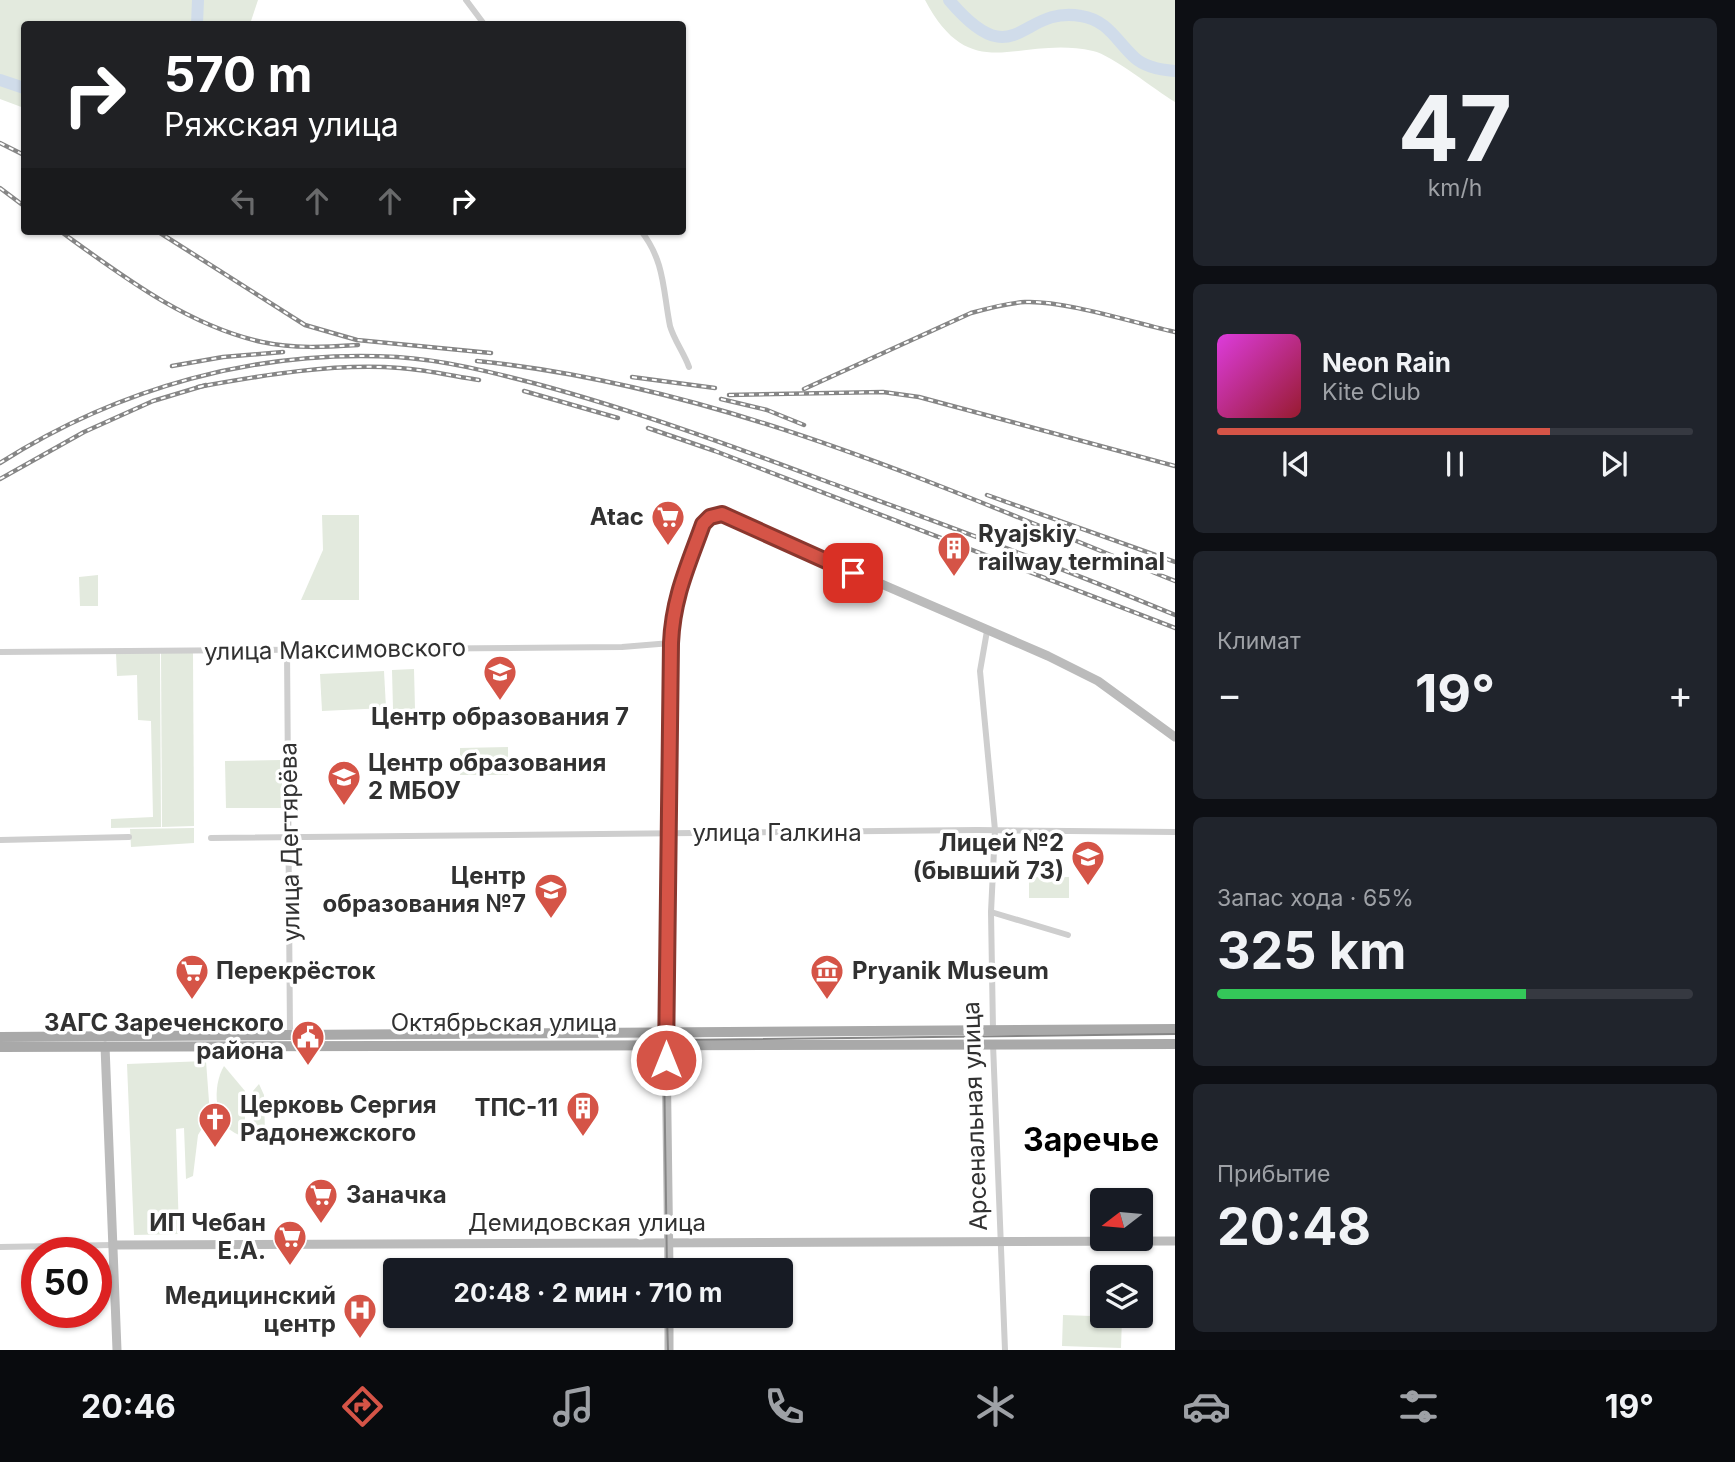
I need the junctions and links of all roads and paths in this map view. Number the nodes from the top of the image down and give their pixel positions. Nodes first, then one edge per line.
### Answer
1 (466, 0) edge
2 (482, 21) edge
3 (644, 235) edge
4 (689, 367) dead end
5 (987, 631) junction
6 (671, 643) junction
7 (287, 650) junction
8 (0, 652) edge
9 (1175, 737) edge
10 (995, 830) junction
11 (1175, 832) edge
12 (667, 834) junction
13 (289, 835) junction
14 (129, 837) dead end
15 (211, 838) dead end
16 (0, 840) edge
17 (991, 912) junction
18 (1068, 935) dead end
19 (1175, 1029) edge
20 (993, 1030) junction
21 (666, 1034) junction
22 (290, 1035) junction
23 (0, 1037) edge
24 (105, 1041) junction
25 (123, 1041) junction
26 (993, 1044) junction
27 (1175, 1044) edge
28 (666, 1045) junction
29 (0, 1047) edge
30 (999, 1240) junction
31 (668, 1241) junction
32 (1175, 1241) edge
33 (113, 1245) junction
34 (0, 1247) edge
35 (668, 1258) edge
36 (669, 1328) edge
37 (117, 1350) edge
38 (669, 1350) edge
39 (1005, 1350) edge

1 - 2 street
3 - 4 street
5 - 6 street
5 - 9 street
5 - 10 street, Арсенальная улица
6 - 7 street, улица Максимовского
6 - 12 street
7 - 8 street, улица Максимовского
7 - 13 street, улица Дегтярёва
10 - 11 street, улица Галкина
10 - 12 street, улица Галкина
10 - 17 street, Арсенальная улица
12 - 13 street, улица Галкина
12 - 21 street
13 - 15 street, улица Галкина
13 - 22 street, улица Дегтярёва
14 - 16 street
17 - 18 street
17 - 20 street, Арсенальная улица
19 - 20 main road, Октябрьская улица
20 - 21 main road, Октябрьская улица
20 - 26 main road, Арсенальная улица
21 - 22 main road, Октябрьская улица
21 - 28 main road
22 - 25 main road, Октябрьская улица
23 - 24 main road, Октябрьская улица
24 - 25 main road, Октябрьская улица
24 - 29 main road, Октябрьская улица
24 - 33 street
25 - 28 main road, Октябрьская улица
26 - 27 main road, Октябрьская улица
26 - 28 main road, Октябрьская улица
26 - 30 street, Арсенальная улица
28 - 31 street
30 - 31 street, Демидовская улица
30 - 32 street, Демидовская улица
30 - 39 street, Арсенальная улица
31 - 33 street, Демидовская улица
31 - 35 street
33 - 34 street, Демидовская улица
33 - 37 street
36 - 38 street

